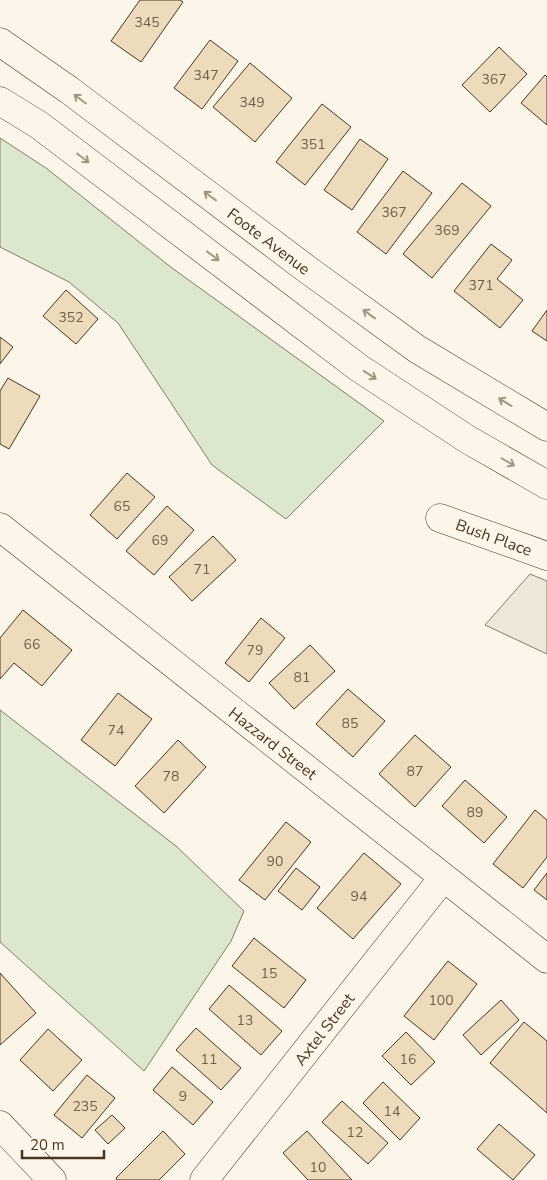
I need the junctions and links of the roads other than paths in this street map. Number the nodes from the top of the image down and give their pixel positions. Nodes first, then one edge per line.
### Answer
1 (0, 42) edge
2 (0, 100) edge
3 (547, 427) edge
4 (547, 485) edge
5 (440, 518) dead end
6 (0, 527) edge
7 (547, 556) edge
8 (443, 878) junction
9 (547, 959) edge
10 (0, 1125) edge
11 (52, 1180) edge
12 (204, 1180) edge

3 -> 1 main road, Foote Avenue
2 -> 4 main road
5 - 7 main road, Bush Place
6 - 8 main road, Hazzard Street
8 - 9 main road, Hazzard Street
8 - 12 main road, Axtel Street
10 - 11 main road

